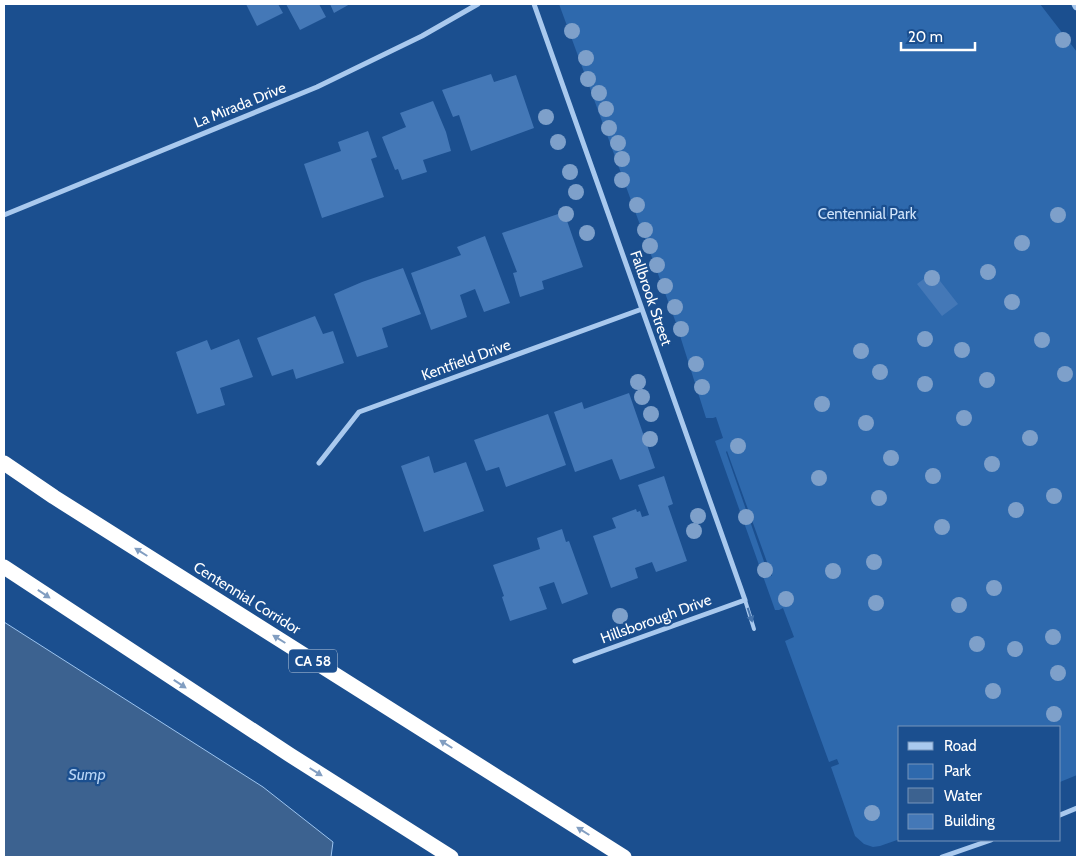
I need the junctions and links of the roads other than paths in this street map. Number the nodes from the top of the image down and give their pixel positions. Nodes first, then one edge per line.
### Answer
1 (478, 4) edge
2 (534, 4) edge
3 (4, 215) edge
4 (642, 309) junction
5 (319, 462) dead end
6 (4, 463) edge
7 (4, 567) edge
8 (745, 600) junction
9 (754, 629) dead end
10 (575, 661) dead end
11 (1077, 808) edge
12 (1061, 815) edge
13 (987, 841) edge
14 (450, 857) edge
15 (624, 857) edge
16 (942, 857) edge

1 - 3 street, La Mirada Drive
2 - 4 street, Fallbrook Street
4 - 5 street, Kentfield Drive
4 - 8 street, Fallbrook Street
15 -> 6 highway, Centennial Corridor / CA 58
7 -> 14 highway
8 -> 9 lane
8 - 10 street, Hillsborough Drive
11 - 12 street
13 - 16 street

